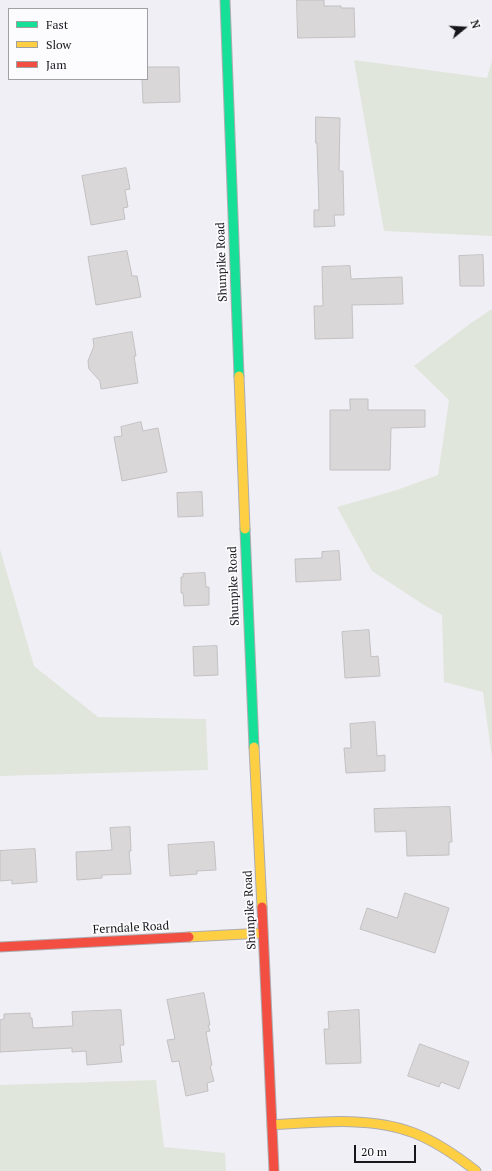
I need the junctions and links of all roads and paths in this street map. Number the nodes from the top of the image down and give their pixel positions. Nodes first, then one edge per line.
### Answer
1 (225, 0) edge
2 (263, 933) junction
3 (0, 947) edge
4 (272, 1125) junction
5 (274, 1171) edge
6 (476, 1171) edge

1 - 2 main road, Shunpike Road
2 - 3 main road, Ferndale Road
2 - 4 main road, Shunpike Road
4 - 5 main road, Shunpike Road
4 - 6 main road

